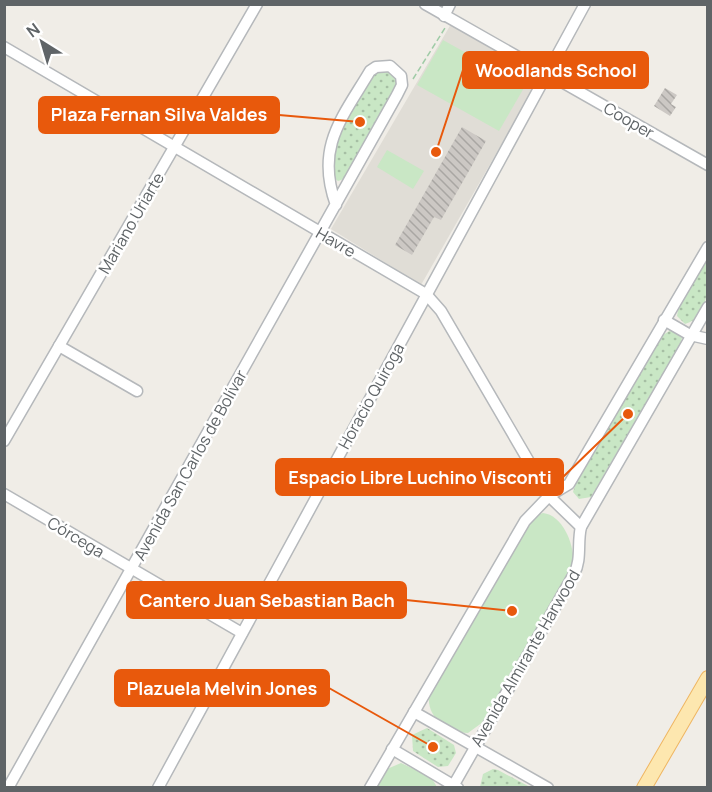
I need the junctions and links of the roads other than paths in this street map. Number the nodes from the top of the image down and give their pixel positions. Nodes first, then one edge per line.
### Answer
1 (256, 4) edge
2 (425, 4) edge
3 (450, 4) edge
4 (585, 4) edge
5 (447, 17) junction
6 (4, 47) edge
7 (547, 73) junction
8 (175, 146) junction
9 (708, 165) edge
10 (336, 205) junction
11 (321, 234) junction
12 (708, 248) edge
13 (426, 294) junction
14 (708, 307) edge
15 (664, 320) junction
16 (690, 335) junction
17 (708, 339) edge
18 (59, 346) junction
19 (137, 392) dead end
20 (4, 441) edge
21 (4, 494) edge
22 (549, 496) junction
23 (581, 527) junction
24 (131, 570) junction
25 (242, 633) junction
26 (708, 678) edge
27 (414, 712) junction
28 (475, 746) junction
29 (392, 749) junction
30 (454, 787) edge
31 (8, 788) edge
32 (158, 788) edge
33 (370, 788) edge
34 (548, 788) edge
35 (644, 788) edge

1 - 8 street, Mariano Uriarte
2 - 5 street, Cooper
3 - 5 street
4 - 7 street, Horacio Quiroga
5 - 7 street, Cooper
6 - 8 street, Havre
7 - 9 street, Cooper
7 - 13 street, Horacio Quiroga
8 - 11 street, Havre
8 - 18 street, Mariano Uriarte
10 - 10 street, Avenida San Carlos de Bolívar
10 - 11 street, Avenida San Carlos de Bolívar
11 - 13 street, Havre
11 - 24 street, Avenida San Carlos de Bolívar
12 - 15 street
13 - 22 street, Havre
13 - 25 street, Horacio Quiroga
14 - 16 street, Avenida Almirante Harwood
15 - 16 street
15 - 22 street
16 - 17 street
16 - 23 street, Avenida Almirante Harwood
18 - 19 street
18 - 20 street, Mariano Uriarte
21 - 24 street, Córcega
22 - 23 street, Havre
22 - 27 street
23 - 28 street, Avenida Almirante Harwood
24 - 25 street, Córcega
24 - 31 street, Avenida San Carlos de Bolívar
25 - 32 street, Horacio Quiroga
26 - 35 main road
27 - 28 street
27 - 29 street
28 - 30 street, Avenida Almirante Harwood
28 - 34 street
29 - 30 street
29 - 33 street

